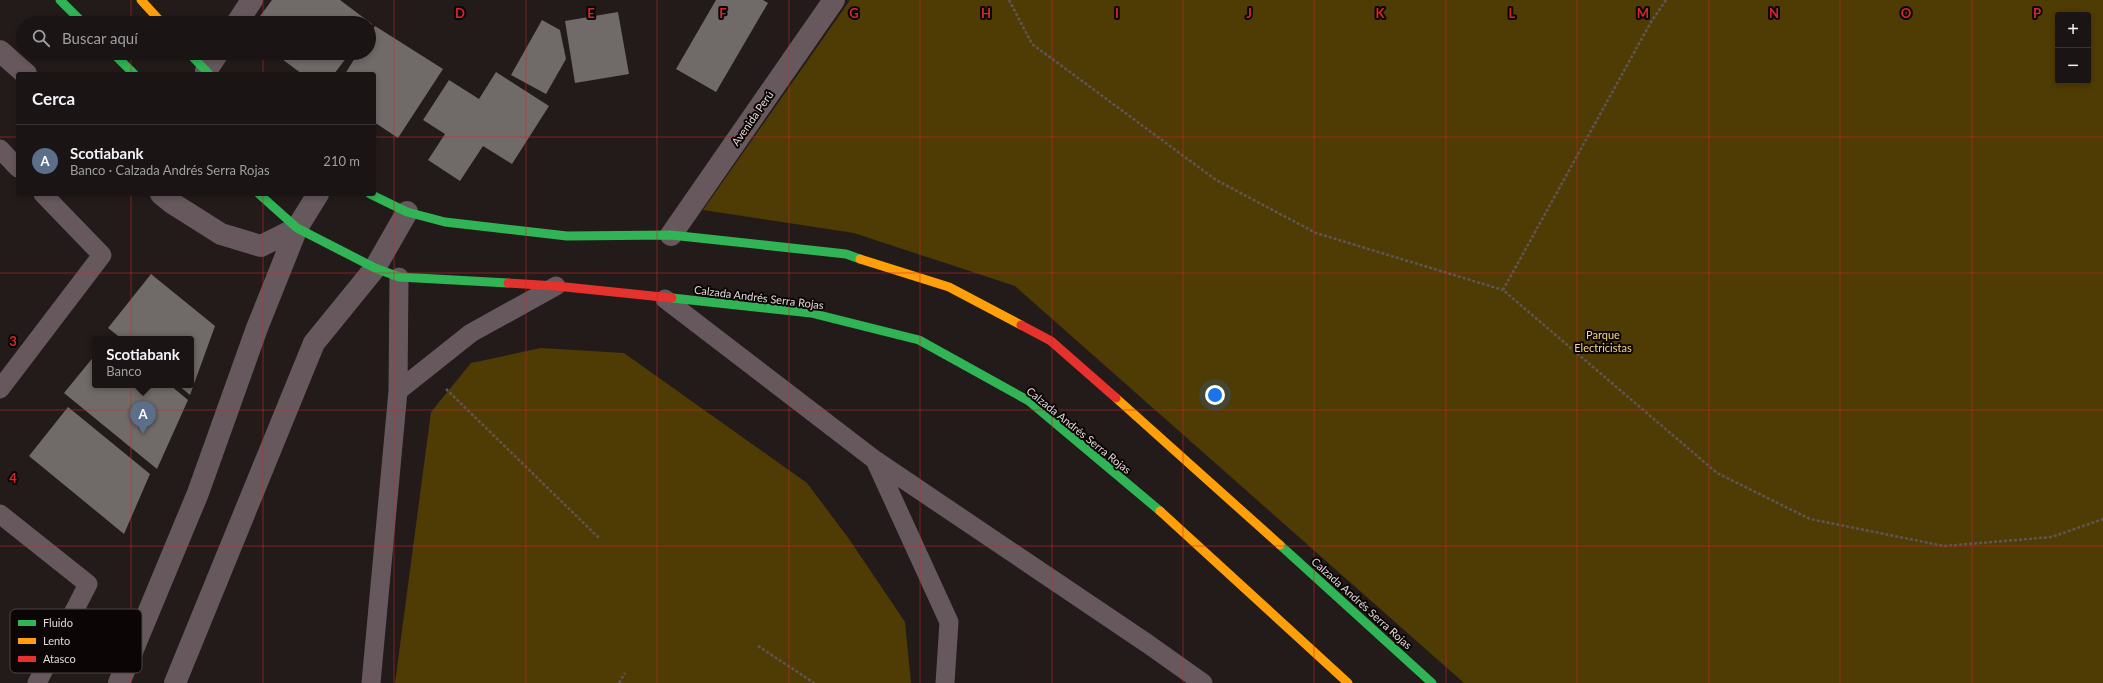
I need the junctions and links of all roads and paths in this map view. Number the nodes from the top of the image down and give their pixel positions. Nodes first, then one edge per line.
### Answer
1 (60, 0) edge
2 (141, 0) edge
3 (252, 0) edge
4 (834, 0) edge
5 (1008, 0) edge
6 (1666, 0) edge
7 (76, 16) edge
8 (156, 16) edge
9 (242, 16) edge
10 (0, 51) edge
11 (120, 60) edge
12 (195, 60) edge
13 (214, 60) edge
14 (24, 72) edge
15 (132, 72) edge
16 (206, 72) edge
17 (208, 72) edge
18 (0, 150) edge
19 (16, 166) edge
20 (45, 196) edge
21 (163, 196) edge
22 (260, 196) edge
23 (317, 196) edge
24 (374, 196) edge
25 (407, 212) junction
26 (297, 228) junction
27 (671, 235) junction
28 (375, 268) junction
29 (399, 277) junction
30 (556, 286) junction
31 (1503, 290) junction
32 (665, 298) junction
33 (426, 369) junction
34 (0, 389) edge
35 (398, 391) junction
36 (875, 460) junction
37 (0, 514) edge
38 (2103, 519) edge
39 (599, 538) dead end
40 (75, 609) edge
41 (142, 628) edge
42 (758, 646) dead end
43 (42, 673) edge
44 (123, 673) edge
45 (625, 673) dead end
46 (37, 683) edge
47 (119, 683) edge
48 (175, 683) edge
49 (371, 683) edge
50 (619, 683) edge
51 (814, 683) edge
52 (945, 683) edge
53 (1203, 683) edge
54 (1348, 683) edge
55 (1432, 683) edge

1 - 7 main road
2 - 8 main road
3 - 9 street
4 - 27 street, Avenida Perú
5 - 31 path
6 - 31 path
10 - 14 street
11 - 15 main road
12 - 16 main road
13 - 17 street
18 - 19 lane
20 - 34 lane
21 - 26 street
22 - 26 main road, Calzada Andrés Serra Rojas
23 - 26 street
24 - 25 main road, Calzada Andrés Serra Rojas
25 - 27 main road, Calzada Andrés Serra Rojas
25 - 28 street
26 - 28 main road, Calzada Andrés Serra Rojas
26 - 41 street
27 - 55 main road, Calzada Andrés Serra Rojas
28 - 29 main road, Calzada Andrés Serra Rojas
28 - 48 street
29 - 30 main road, Calzada Andrés Serra Rojas
29 - 35 lane
30 - 32 main road, Calzada Andrés Serra Rojas
30 - 33 lane
31 - 38 path
32 - 36 lane
32 - 54 main road, Calzada Andrés Serra Rojas
33 - 35 lane
33 - 39 path
35 - 49 lane
36 - 52 lane
36 - 53 lane
37 - 40 lane
42 - 51 path
43 - 46 lane
44 - 47 street
45 - 50 path

